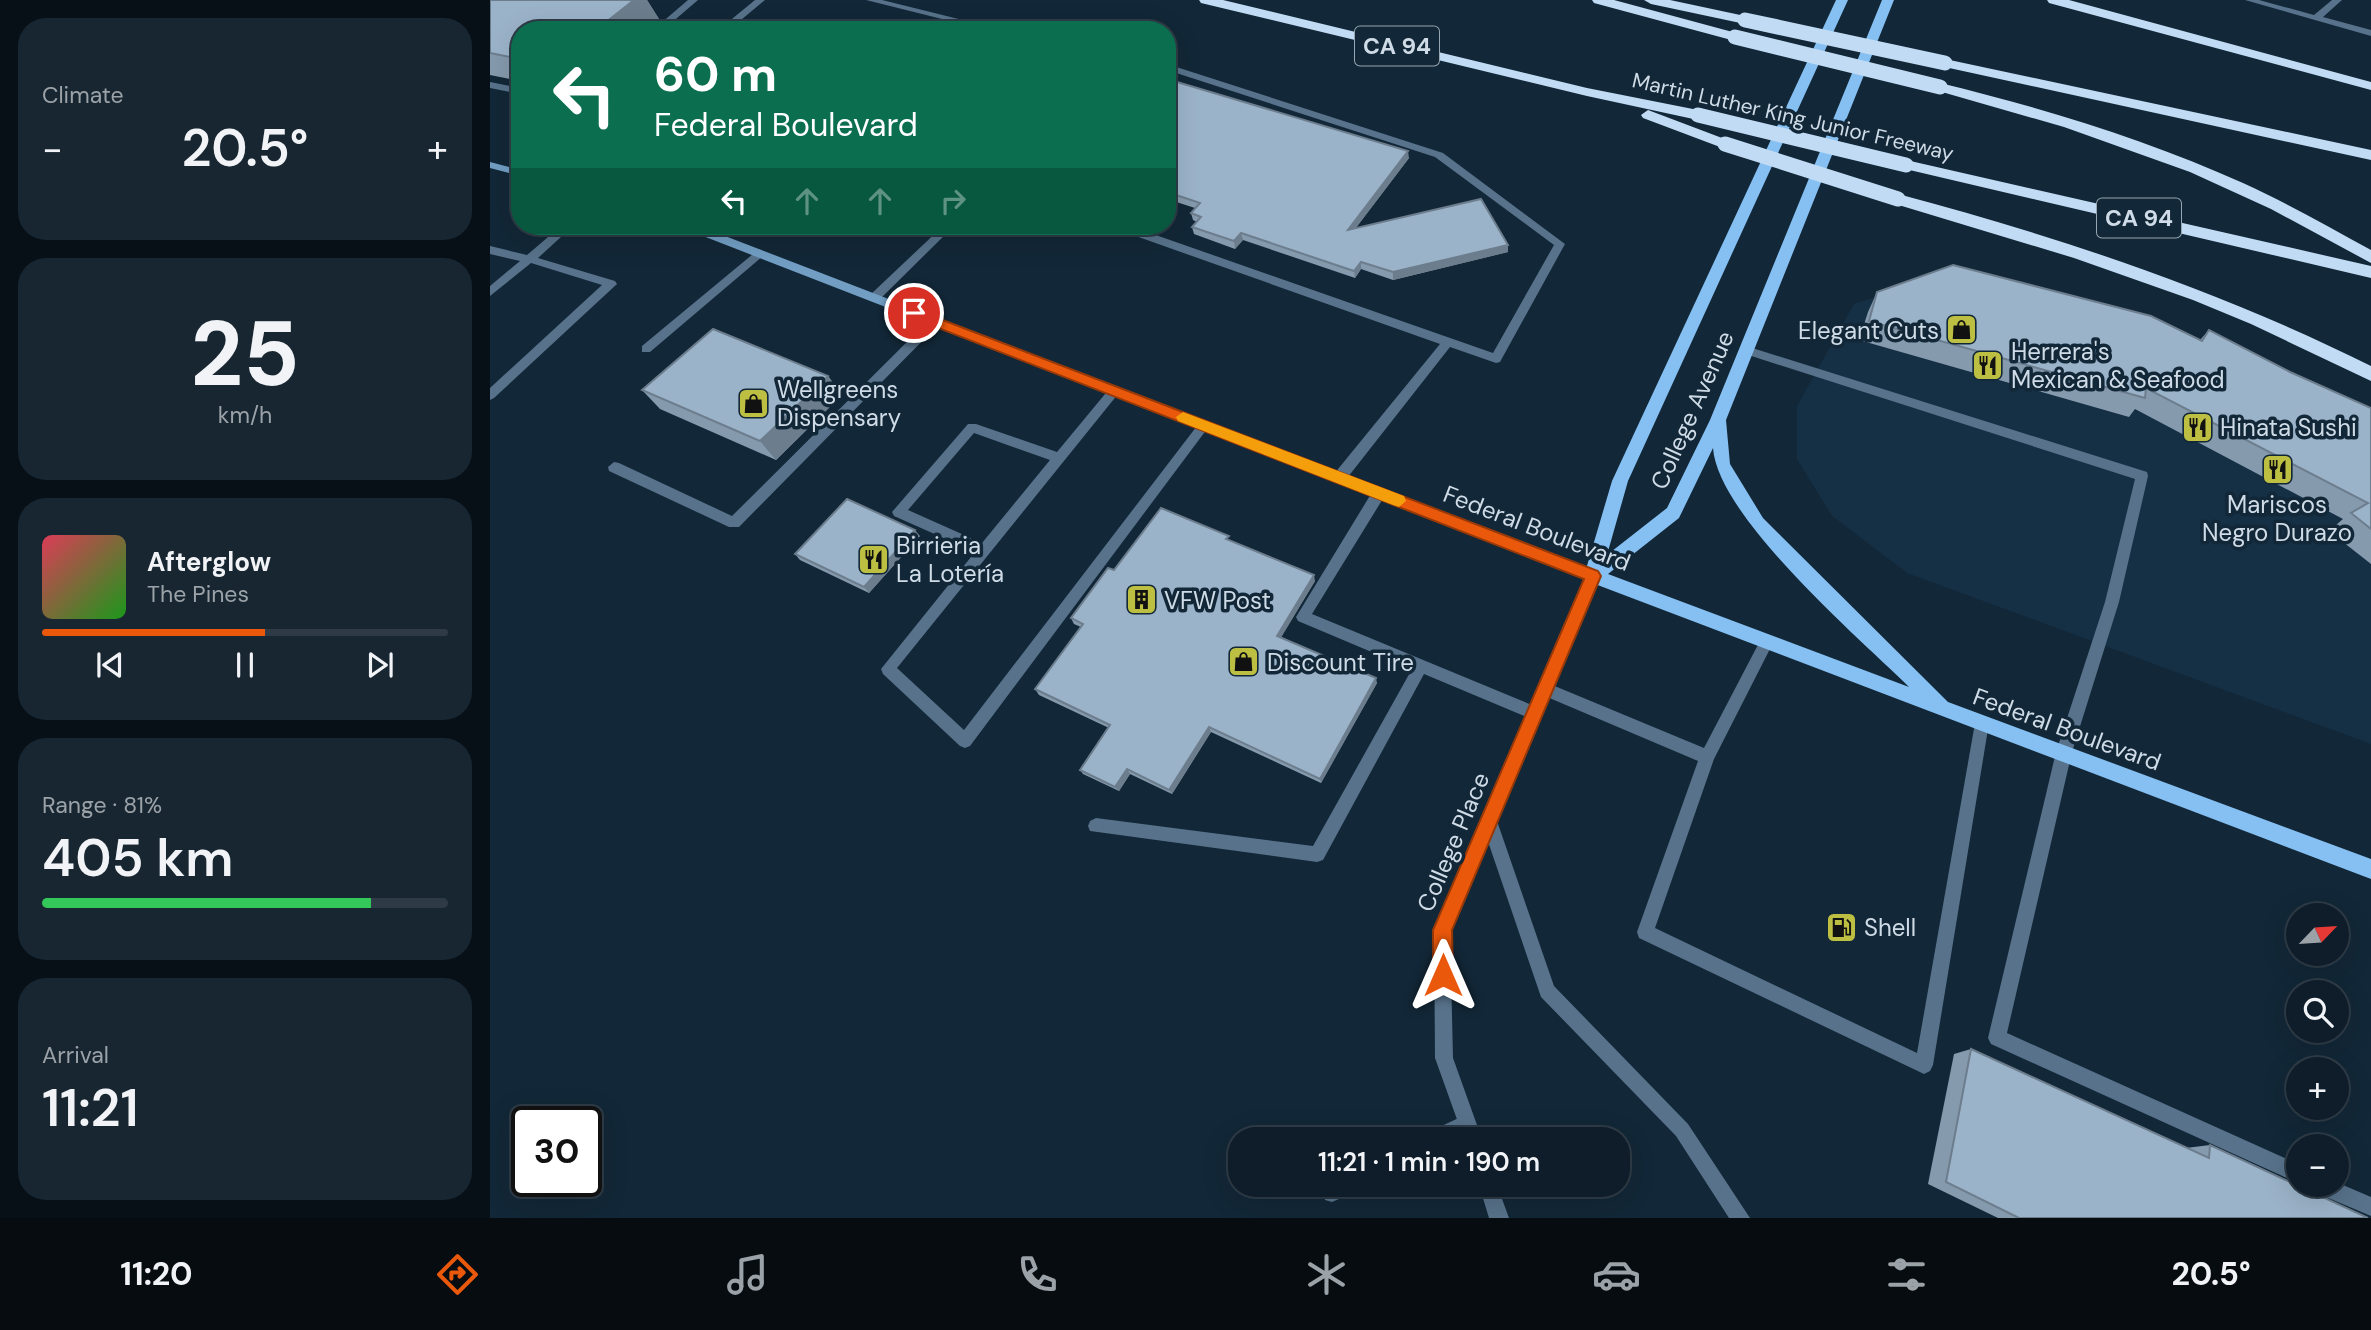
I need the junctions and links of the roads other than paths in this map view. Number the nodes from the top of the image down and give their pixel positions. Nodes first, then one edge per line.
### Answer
1 (694, 0) edge
2 (761, 0) edge
3 (870, 0) edge
4 (1206, 0) edge
5 (1599, 0) edge
6 (1651, 0) edge
7 (1842, 0) edge
8 (1888, 0) edge
9 (2054, 0) edge
10 (2249, 0) edge
11 (2338, 0) edge
12 (2316, 18) junction
13 (667, 21) edge
14 (735, 21) edge
15 (960, 21) edge
16 (2371, 33) edge
17 (1176, 70) edge
18 (490, 85) edge
19 (2371, 86) edge
20 (511, 89) edge
21 (1587, 92) junction
22 (2371, 155) edge
23 (490, 166) edge
24 (511, 171) edge
25 (557, 235) edge
26 (711, 235) edge
27 (940, 235) edge
28 (1145, 235) edge
29 (490, 250) edge
30 (758, 253) junction
31 (2371, 257) edge
32 (529, 259) junction
33 (2371, 272) edge
34 (490, 292) edge
35 (874, 298) junction
36 (935, 321) junction
37 (1448, 342) junction
38 (646, 349) dead end
39 (1746, 350) junction
40 (2371, 374) edge
41 (1114, 391) junction
42 (490, 395) edge
43 (1718, 420) junction
44 (1205, 425) junction
45 (1059, 458) junction
46 (614, 467) dead end
47 (1339, 478) junction
48 (1379, 493) junction
49 (984, 550) junction
50 (1593, 576) junction
51 (1766, 643) junction
52 (1421, 666) junction
53 (1545, 689) junction
54 (1944, 710) junction
55 (1535, 713) junction
56 (1982, 723) junction
57 (2064, 752) junction
58 (1707, 757) junction
59 (1489, 821) junction
60 (1096, 826) dead end
61 (2371, 869) edge
62 (1469, 1127) edge
63 (2286, 1169) edge
64 (1492, 1197) edge
65 (2348, 1197) edge
66 (2371, 1207) edge
67 (1499, 1218) edge
68 (1740, 1218) edge

1 - 13 street
2 - 14 street
3 - 15 street
4 - 21 highway, Martin Luther King Junior Freeway / CA 94
5 - 31 highway, bridge
6 - 22 highway, bridge
7 - 50 main road, College Avenue
8 - 39 main road, College Avenue
9 - 19 highway
10 - 12 street
11 - 12 street
12 - 16 street
17 - 37 street
18 - 20 street
21 - 33 highway, Martin Luther King Junior Freeway / CA 94, bridge
21 - 40 highway, bridge
23 - 24 main road
25 - 32 street
26 - 30 main road, Federal Boulevard
27 - 35 street
28 - 37 street
29 - 32 street
30 - 35 main road, Federal Boulevard
30 - 38 street
32 - 34 street
32 - 42 street
35 - 36 main road, Federal Boulevard
36 - 41 main road, Federal Boulevard
36 - 46 street
37 - 47 street
39 - 43 main road, College Avenue
39 - 57 street
41 - 44 main road, Federal Boulevard
41 - 45 street
43 - 50 main road, College Avenue
43 - 54 main road
44 - 47 main road, Federal Boulevard
44 - 49 street
45 - 49 street
45 - 49 street
47 - 48 main road, Federal Boulevard
48 - 50 main road, Federal Boulevard
48 - 52 street
50 - 51 main road, Federal Boulevard
50 - 53 street, College Place
51 - 54 main road, Federal Boulevard
51 - 58 street
52 - 55 street
52 - 60 street
53 - 55 street, College Place
53 - 58 street
54 - 56 main road, Federal Boulevard
55 - 59 street, College Place
56 - 57 main road, Federal Boulevard
56 - 58 street
57 - 61 main road, Federal Boulevard
57 - 63 street
59 - 62 street, College Place
59 - 68 street
64 - 67 street
65 - 66 street

